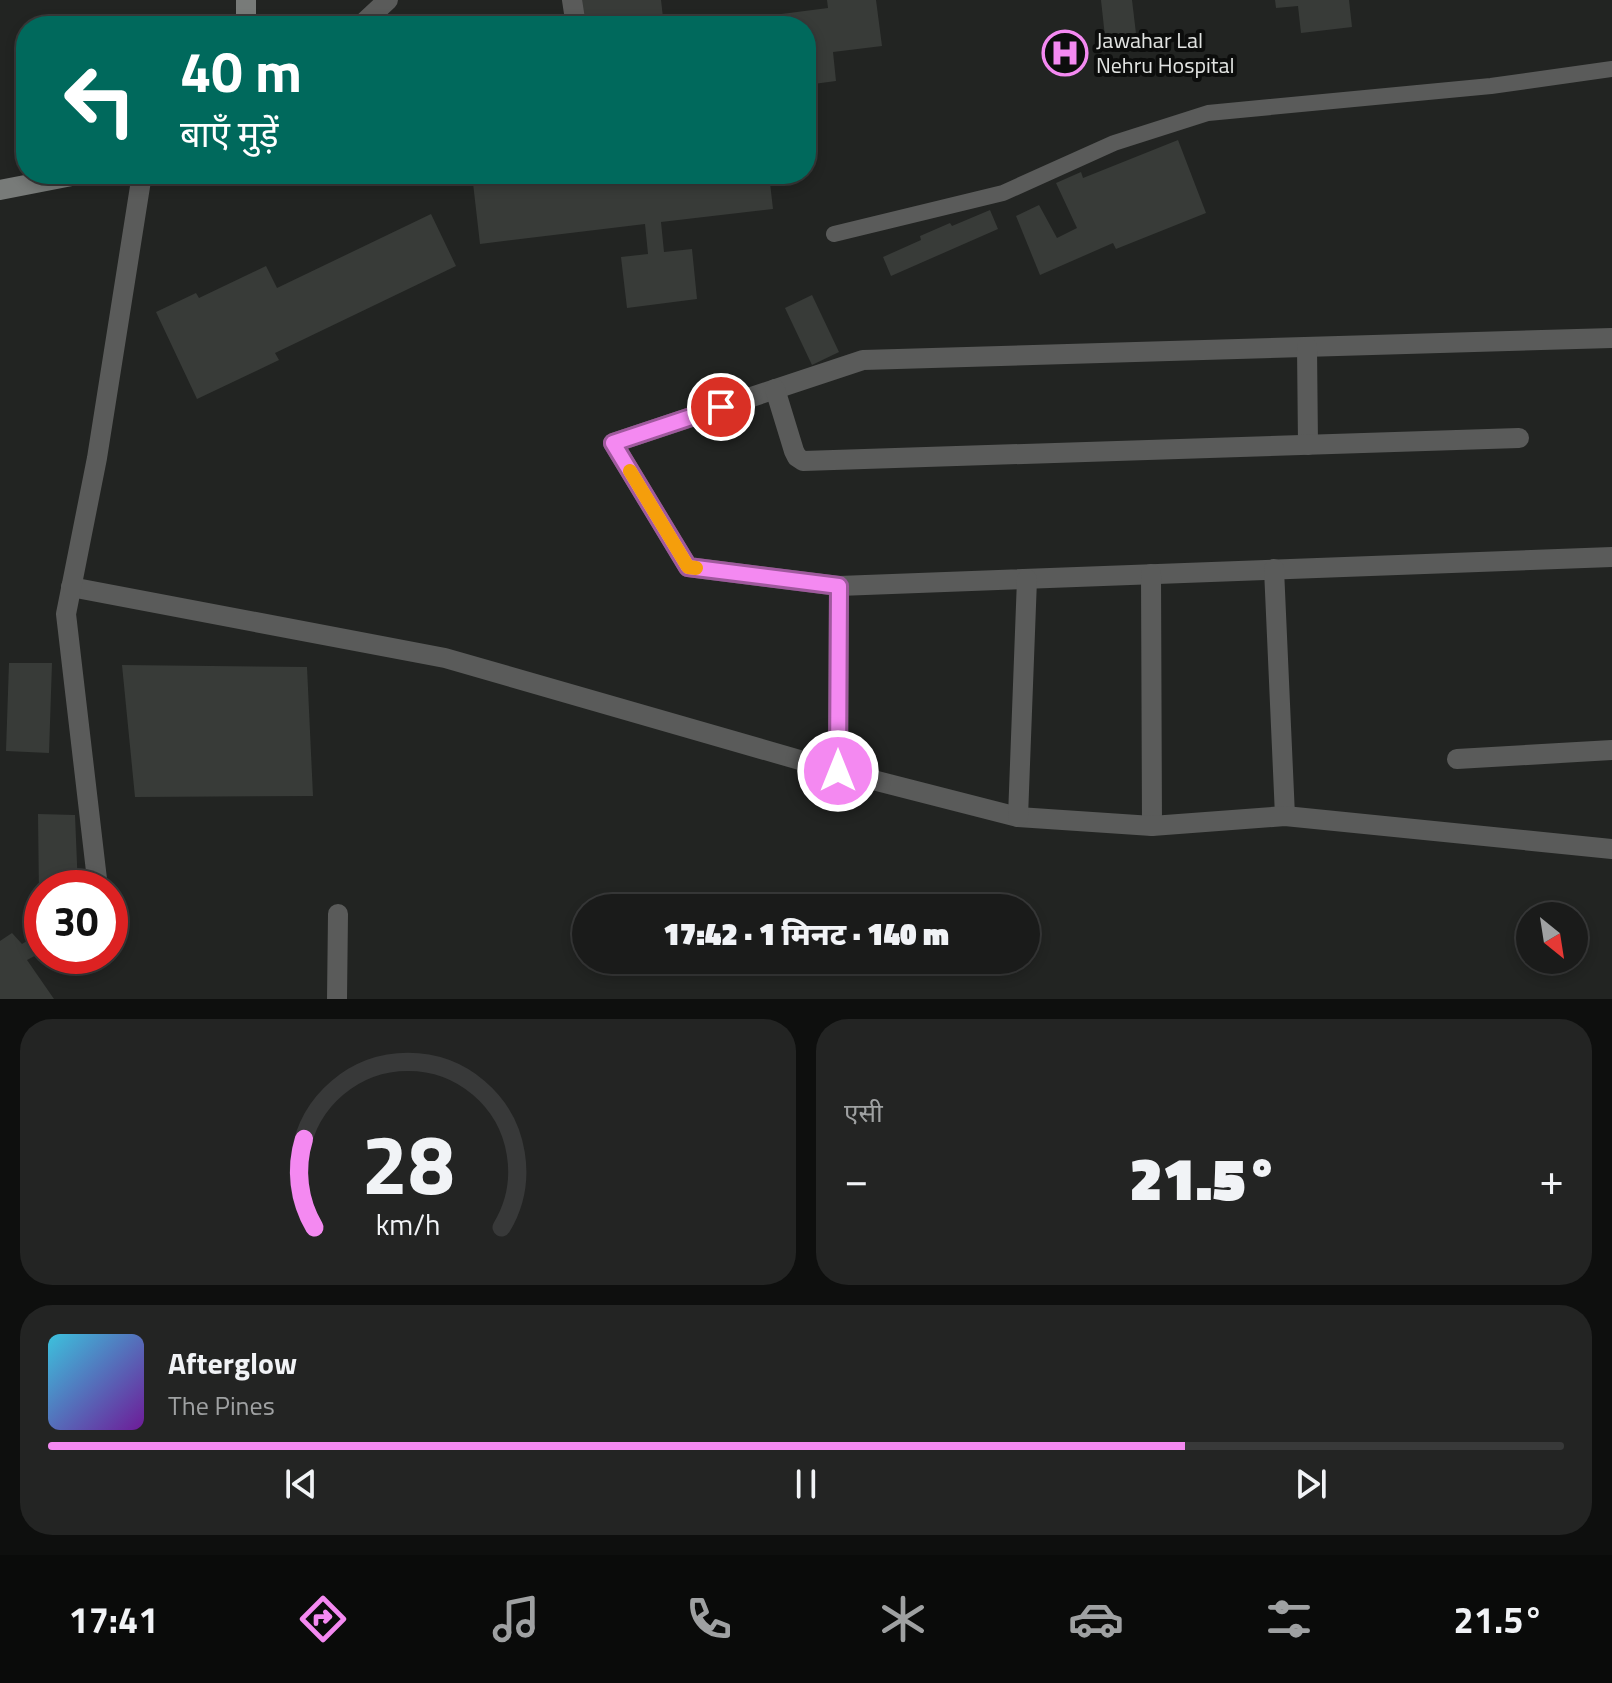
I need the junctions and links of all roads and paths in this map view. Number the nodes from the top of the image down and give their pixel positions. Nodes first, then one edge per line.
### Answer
1 (388, 0) edge
2 (371, 16) edge
3 (1612, 69) edge
4 (31, 184) edge
5 (140, 184) edge
6 (0, 190) edge
7 (834, 234) dead end
8 (1612, 338) edge
9 (1307, 347) junction
10 (775, 389) junction
11 (1519, 438) dead end
12 (1308, 445) junction
13 (1612, 557) edge
14 (1274, 569) junction
15 (1151, 574) junction
16 (1027, 579) junction
17 (839, 586) junction
18 (71, 587) junction
19 (1612, 750) edge
20 (1457, 759) dead end
21 (838, 771) junction
22 (1285, 816) junction
23 (1018, 817) junction
24 (1152, 826) junction
25 (1612, 849) edge
26 (96, 870) edge
27 (338, 914) dead end
28 (337, 999) edge

1 - 2 street
3 - 7 lane
4 - 6 street
5 - 18 street
8 - 9 street
9 - 10 street
9 - 12 street
10 - 12 street
10 - 17 street
11 - 12 street
13 - 14 street
14 - 15 street
14 - 22 street
15 - 16 street
15 - 24 street
16 - 17 street
16 - 23 street
17 - 21 street
18 - 21 street
18 - 26 street
19 - 20 street
21 - 23 street
22 - 24 street
22 - 25 street
23 - 24 street
27 - 28 street

